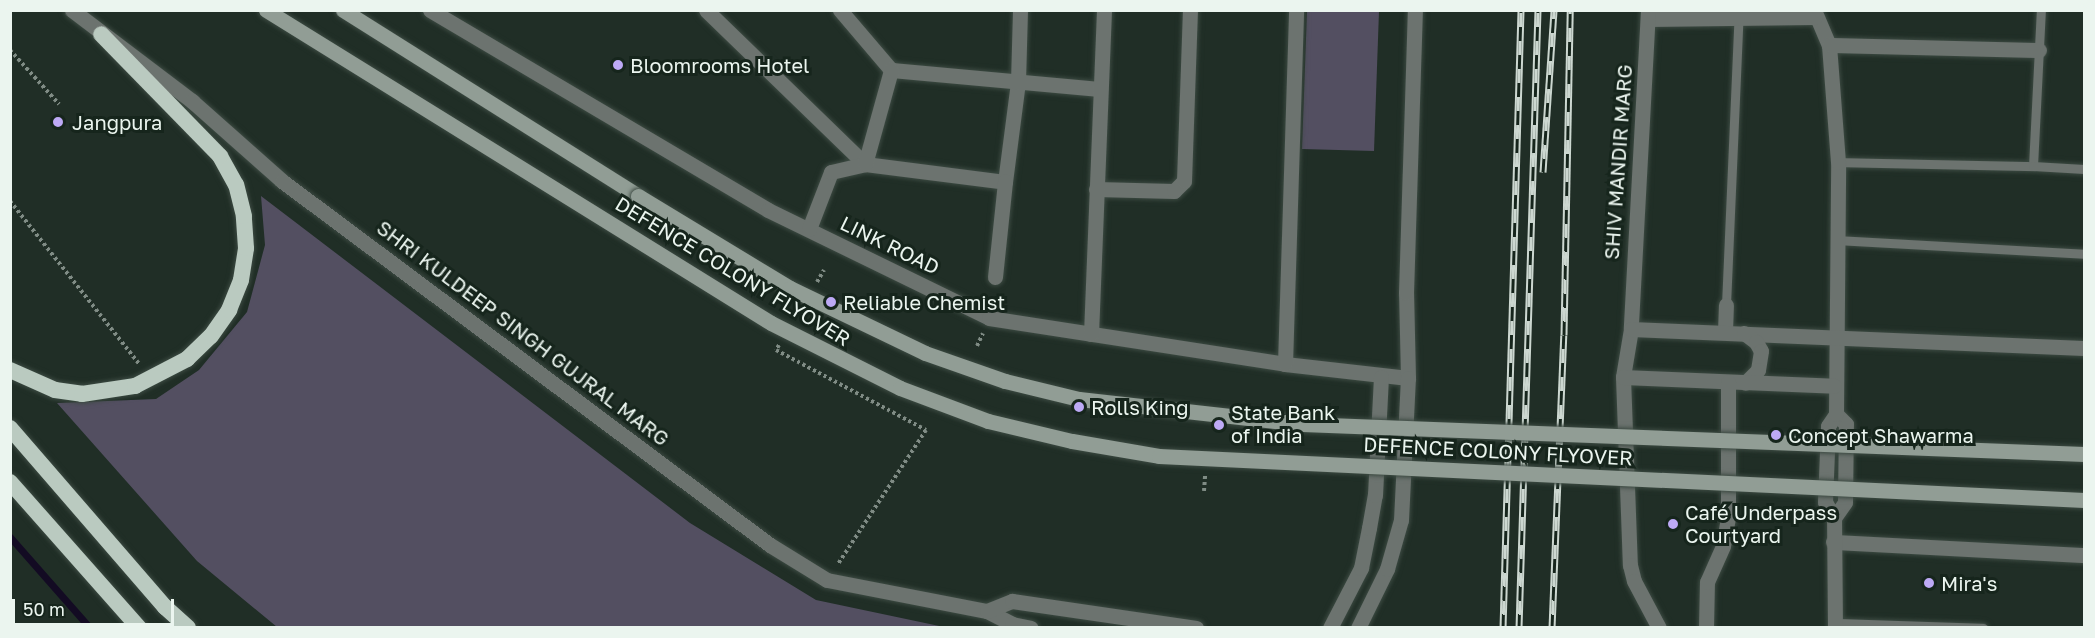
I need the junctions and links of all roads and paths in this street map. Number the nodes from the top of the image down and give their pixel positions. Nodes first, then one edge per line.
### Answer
1 (72, 10) edge
2 (266, 10) edge
3 (343, 10) edge
4 (430, 10) edge
5 (706, 10) edge
6 (840, 10) edge
7 (1020, 10) edge
8 (1104, 10) edge
9 (1190, 10) edge
10 (1296, 10) edge
11 (1415, 10) edge
12 (2041, 10) edge
13 (1814, 14) edge
14 (1648, 15) edge
15 (1739, 15) edge
16 (101, 34) junction
17 (1829, 45) junction
18 (10, 50) edge
19 (2040, 50) junction
20 (891, 70) junction
21 (1018, 82) junction
22 (1100, 89) junction
23 (59, 104) dead end
24 (1838, 162) junction
25 (865, 164) junction
26 (2033, 166) junction
27 (2085, 169) edge
28 (1005, 182) junction
29 (1096, 189) junction
30 (10, 201) edge
31 (809, 229) junction
32 (1836, 240) junction
33 (2085, 254) edge
34 (994, 277) dead end
35 (1726, 305) joint
36 (1630, 323) junction
37 (1725, 332) junction
38 (1744, 333) junction
39 (1091, 334) junction
40 (1834, 336) junction
41 (2085, 348) edge
42 (776, 350) dead end
43 (1285, 364) junction
44 (140, 365) dead end
45 (10, 370) edge
46 (1623, 376) junction
47 (1381, 377) junction
48 (1408, 378) junction
49 (1728, 382) junction
50 (1745, 383) junction
51 (1834, 386) junction
52 (10, 428) edge
53 (2085, 454) edge
54 (10, 482) edge
55 (10, 490) edge
56 (2085, 500) edge
57 (38, 514) junction
58 (1833, 542) junction
59 (2085, 555) edge
60 (827, 580) junction
61 (1012, 601) junction
62 (987, 611) junction
63 (1835, 625) edge
64 (1013, 626) edge
65 (139, 627) edge
66 (188, 627) edge
67 (1031, 627) edge
68 (1196, 627) edge
69 (1330, 627) edge
70 (1358, 627) edge
71 (1659, 627) edge
72 (1706, 627) edge
73 (1983, 627) edge

1 - 16 street, SHRI KULDEEP SINGH GUJRAL MARG
2 - 56 main road, DEFENCE COLONY FLYOVER, bridge
3 - 53 main road, DEFENCE COLONY FLYOVER, bridge
4 - 31 street, LINK ROAD
5 - 25 street
6 - 20 street
7 - 21 street
8 - 22 street
9 - 29 street
10 - 43 street
11 - 48 street
12 - 19 lane
13 - 15 street
13 - 17 street
14 - 15 street
14 - 36 street, SHIV MANDIR MARG
15 - 35 lane
16 - 45 highway
16 - 60 street, SHRI KULDEEP SINGH GUJRAL MARG
17 - 19 street
17 - 24 street
18 - 23 path
19 - 26 lane
20 - 21 street
20 - 25 street
21 - 22 street
21 - 28 street
22 - 29 street
24 - 26 lane
24 - 32 street
25 - 28 street
25 - 31 street
26 - 27 lane
28 - 34 street
29 - 39 street
30 - 44 path
31 - 39 street, LINK ROAD
32 - 33 lane
32 - 40 street
35 - 37 street
36 - 37 street
36 - 46 street, SHIV MANDIR MARG
37 - 38 street
38 - 40 street
38 - 50 street
39 - 43 street, LINK ROAD
40 - 41 street
40 - 51 street
42 - 60 path
43 - 47 street, LINK ROAD
46 - 49 street
46 - 71 street, SHIV MANDIR MARG
47 - 48 street, LINK ROAD
47 - 69 street
48 - 70 street
49 - 50 street
49 - 72 street
50 - 51 street
51 - 58 street
52 - 66 highway
54 - 57 highway
55 - 57 highway
57 - 65 highway
58 - 59 street
58 - 63 street
60 - 62 street, SHRI KULDEEP SINGH GUJRAL MARG
61 - 62 street
61 - 64 street
61 - 68 street
62 - 64 street, SHRI KULDEEP SINGH GUJRAL MARG
63 - 73 lane
64 - 67 street, SHRI KULDEEP SINGH GUJRAL MARG

